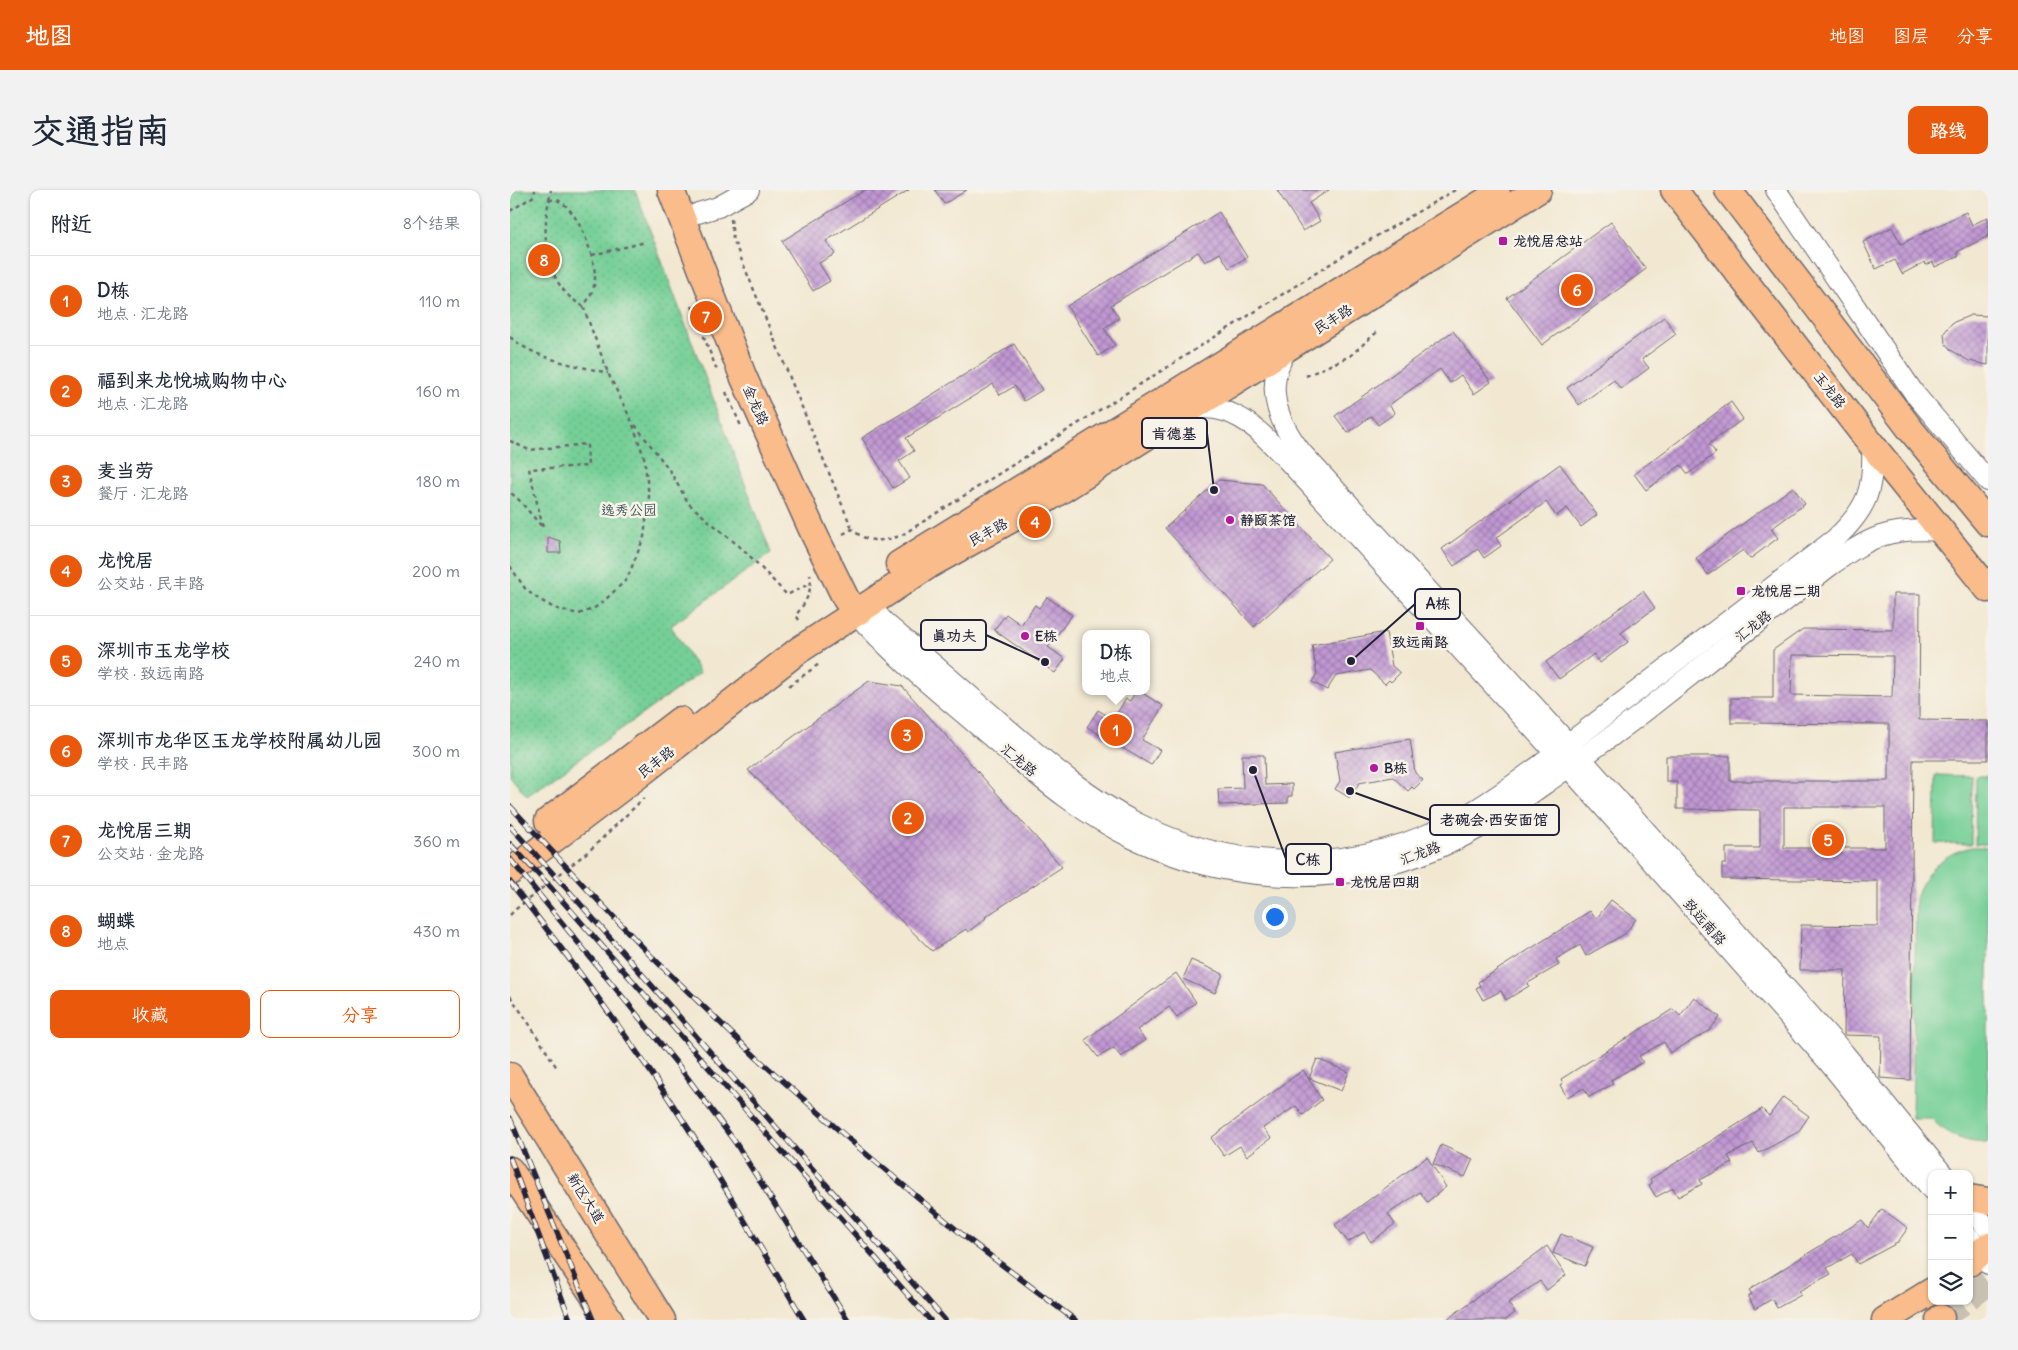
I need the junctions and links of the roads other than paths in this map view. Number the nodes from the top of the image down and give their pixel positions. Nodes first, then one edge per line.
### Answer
1 (671, 190) edge
2 (749, 190) edge
3 (1504, 190) edge
4 (1538, 190) edge
5 (1728, 190) edge
6 (1776, 190) edge
7 (1675, 194) edge
8 (694, 202) edge
9 (1289, 347) junction
10 (1189, 410) junction
11 (1872, 445) junction
12 (1988, 481) edge
13 (1988, 523) edge
14 (1943, 531) junction
15 (1988, 589) edge
16 (857, 602) junction
17 (1568, 756) junction
18 (510, 849) edge
19 (510, 872) edge
20 (510, 1076) edge
21 (510, 1170) edge
22 (1940, 1170) edge
23 (1928, 1185) edge
24 (1973, 1199) edge
25 (1988, 1201) edge
26 (1973, 1211) edge
27 (1988, 1228) edge
28 (632, 1271) junction
29 (1928, 1293) edge
30 (592, 1295) junction
31 (604, 1320) edge
32 (610, 1320) edge
33 (662, 1320) edge
34 (676, 1320) edge
35 (1885, 1320) edge

1 - 16 main road, 金龙路
2 - 8 street
3 - 16 main road, 民丰路
4 - 9 main road, 民丰路
5 - 13 main road
6 - 12 street
7 - 11 main road, 玉龙路
8 - 16 main road, 金龙路
9 - 10 main road, 民丰路
9 - 17 street, 致远南路
10 - 16 main road, 民丰路
10 - 17 street, 致远南路
11 - 14 main road, 玉龙路
11 - 17 street, 汇龙路
14 - 15 main road, 玉龙路
14 - 17 street, 汇龙路
16 - 17 street, 汇龙路
16 - 18 main road, 民丰路
16 - 19 main road, 民丰路
17 - 22 street, 致远南路
17 - 23 street, 致远南路
20 - 28 main road, 新区大道
21 - 30 main road
24 - 25 main road
26 - 27 street
28 - 33 main road, 新区大道
28 - 34 main road
29 - 35 main road
30 - 31 main road
30 - 32 main road

